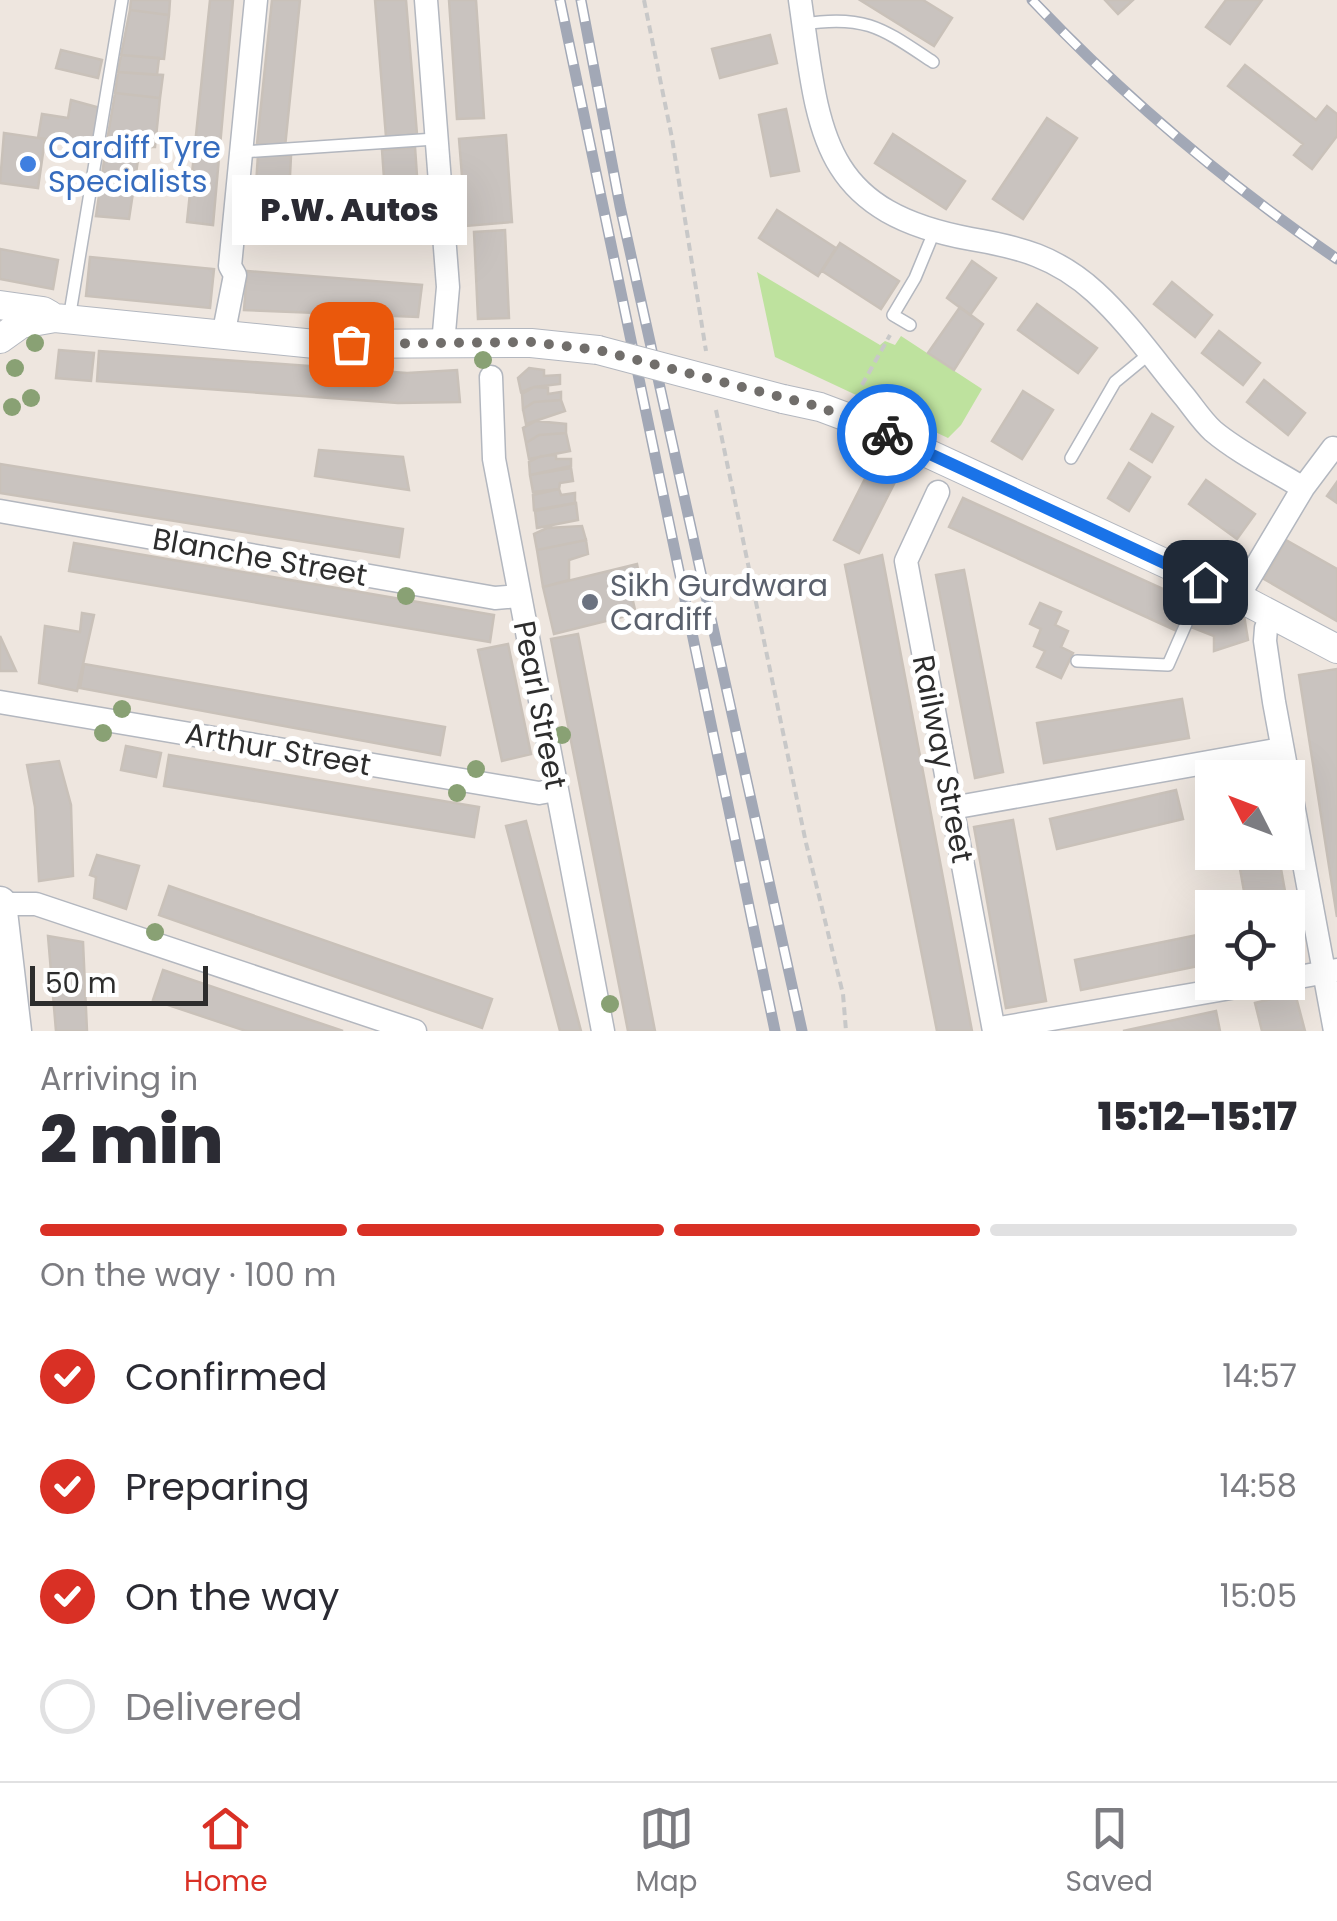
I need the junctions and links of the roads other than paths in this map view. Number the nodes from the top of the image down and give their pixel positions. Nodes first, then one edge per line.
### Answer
1 (122, 0) edge
2 (256, 0) edge
3 (426, 0) edge
4 (802, 12) edge
5 (932, 62) dead end
6 (435, 139) junction
7 (242, 152) junction
8 (934, 232) junction
9 (0, 304) edge
10 (62, 319) junction
11 (910, 325) dead end
12 (222, 336) junction
13 (0, 339) edge
14 (443, 344) junction
15 (1150, 354) junction
16 (491, 378) dead end
17 (1332, 448) dead end
18 (1072, 458) dead end
19 (1304, 488) junction
20 (938, 492) dead end
21 (0, 511) edge
22 (519, 596) junction
23 (1238, 598) junction
24 (1272, 615) junction
25 (1186, 624) dead end
26 (1337, 649) edge
27 (1077, 660) dead end
28 (0, 702) edge
29 (1282, 749) junction
30 (556, 790) junction
31 (952, 808) junction
32 (0, 903) edge
33 (1331, 971) edge
34 (1305, 975) edge
35 (1195, 994) edge
36 (994, 1030) edge
37 (15, 1031) edge
38 (415, 1031) edge
39 (604, 1031) edge
40 (1335, 1031) edge

1 - 10 lane
2 - 7 street
3 - 6 street
4 - 5 lane
4 - 8 street
6 - 7 lane
6 - 14 street
7 - 12 street
8 - 11 lane
8 - 15 street
9 - 10 street
10 - 12 street
10 - 13 street
12 - 14 street
14 - 23 street, bridge
15 - 18 lane
15 - 19 street
16 - 22 street, Pearl Street
17 - 19 street
19 - 23 street
20 - 31 street, Railway Street
21 - 22 street, Blanche Street
22 - 30 street, Pearl Street
23 - 24 street
24 - 26 street
24 - 29 street
25 - 27 lane
28 - 30 street, Arthur Street
29 - 31 street
29 - 33 street
30 - 39 street, Pearl Street
31 - 36 street, Railway Street
32 - 37 main road
32 - 38 street
33 - 34 street
33 - 40 street
35 - 36 street

